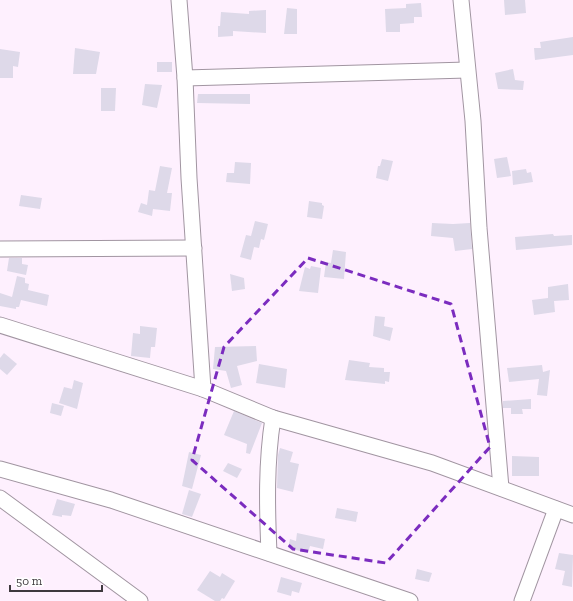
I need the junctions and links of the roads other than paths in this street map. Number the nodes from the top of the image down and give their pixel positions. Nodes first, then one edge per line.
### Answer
1 (179, 0) edge
2 (461, 0) edge
3 (467, 70) junction
4 (185, 78) junction
5 (194, 248) junction
6 (0, 249) edge
7 (0, 325) edge
8 (203, 389) junction
9 (273, 418) junction
10 (0, 469) edge
11 (501, 488) junction
12 (0, 498) edge
13 (556, 509) junction
14 (573, 515) edge
15 (268, 553) junction
16 (140, 601) edge
17 (410, 601) edge
18 (522, 601) edge

1 - 4 street
2 - 3 street
3 - 4 street
3 - 11 street
4 - 5 street
5 - 6 street
5 - 8 street
7 - 8 street
8 - 9 street
9 - 11 street
9 - 15 street
10 - 15 street
11 - 13 street
12 - 16 street
13 - 14 street
13 - 18 street
15 - 17 street

